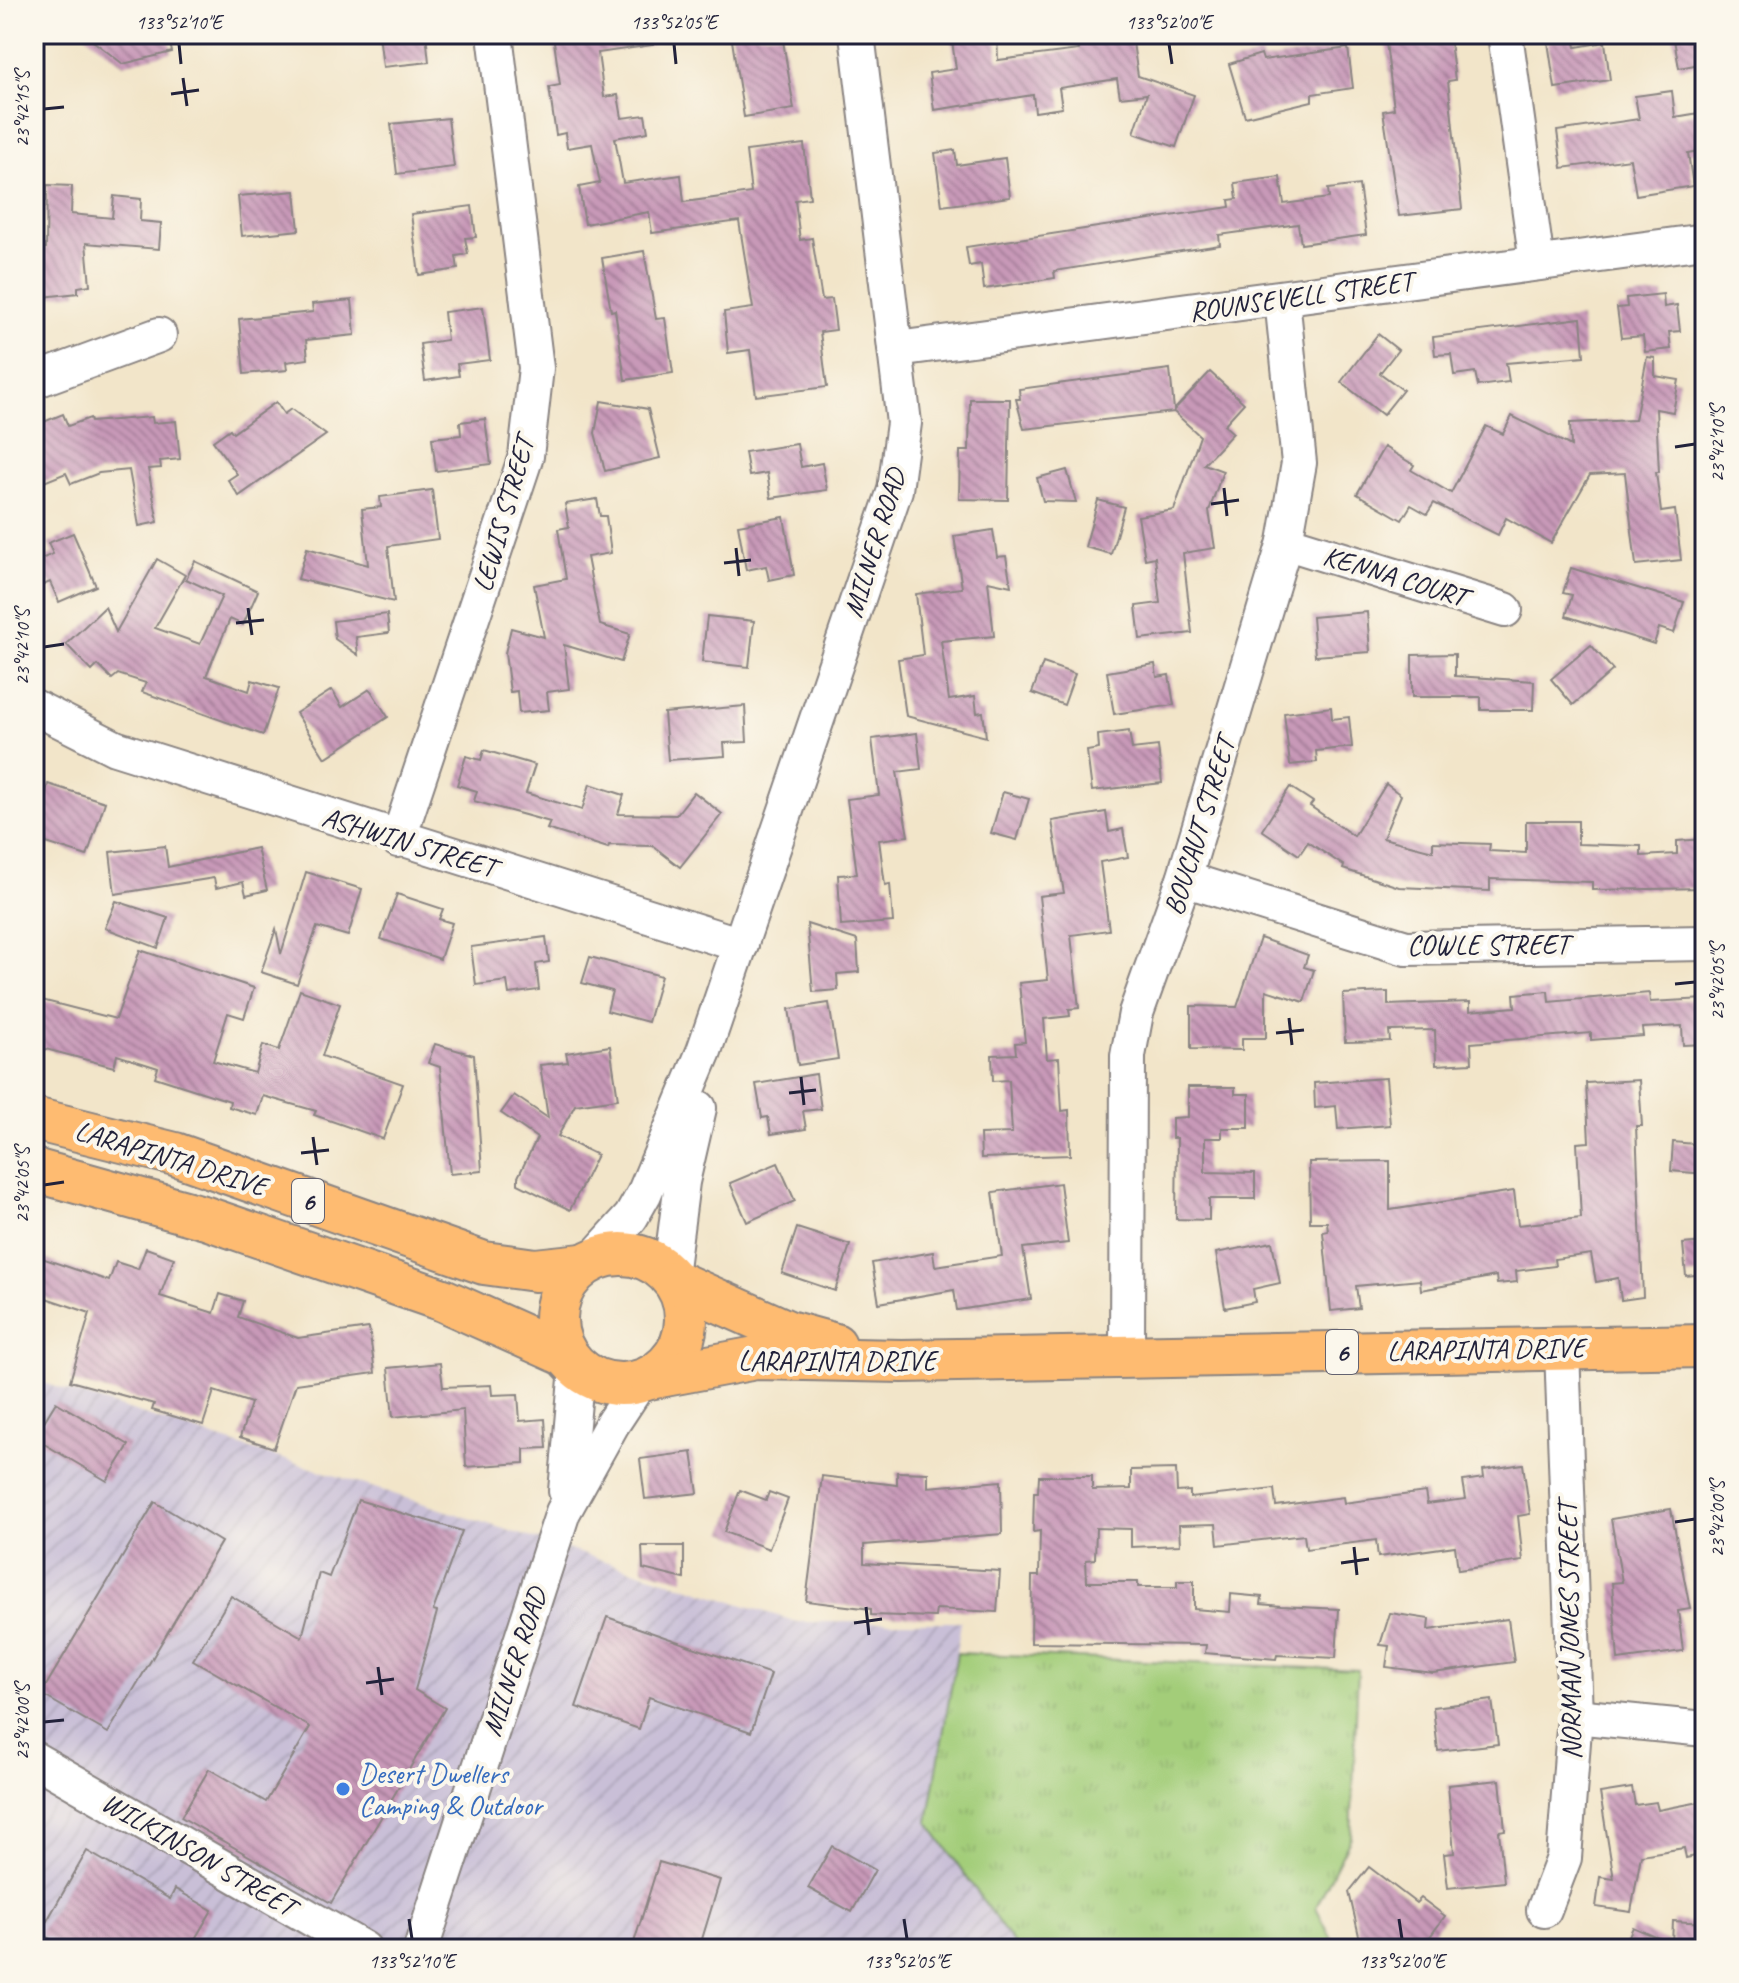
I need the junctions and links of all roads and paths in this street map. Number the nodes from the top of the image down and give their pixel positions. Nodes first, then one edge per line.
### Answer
1 (495, 34) edge
2 (857, 34) edge
3 (1505, 34) edge
4 (1705, 241) edge
5 (1537, 263) junction
6 (1282, 299) junction
7 (159, 335) dead end
8 (897, 349) junction
9 (34, 381) edge
10 (1285, 542) junction
11 (1505, 610) dead end
12 (34, 707) edge
13 (80, 733) junction
14 (34, 738) edge
15 (398, 840) junction
16 (1184, 879) junction
17 (1705, 943) edge
18 (741, 945) junction
19 (728, 987) junction
20 (34, 1119) edge
21 (34, 1170) edge
22 (587, 1262) junction
23 (673, 1279) junction
24 (1705, 1346) edge
25 (1562, 1348) junction
26 (1127, 1356) junction
27 (979, 1359) junction
28 (572, 1361) junction
29 (645, 1379) junction
30 (563, 1512) junction
31 (1575, 1716) junction
32 (1705, 1729) edge
33 (34, 1759) edge
34 (1544, 1910) dead end
35 (364, 1949) edge
36 (421, 1949) edge

1 - 15 street, LEWIS STREET
2 - 8 street, MILNER ROAD
3 - 5 street
4 - 5 street, ROUNSEVELL STREET
5 - 6 street, ROUNSEVELL STREET
6 - 8 street, ROUNSEVELL STREET
6 - 10 street, BOUCAUT STREET
7 - 9 street
8 - 18 street, MILNER ROAD
10 - 11 street, KENNA COURT
10 - 16 street, BOUCAUT STREET
12 - 13 street, ASHWIN STREET
13 - 14 street, ASHWIN STREET
13 - 15 street, ASHWIN STREET
15 - 18 street, ASHWIN STREET
16 - 17 street, COWLE STREET
16 - 26 street, BOUCAUT STREET
18 - 19 street, MILNER ROAD
19 - 22 street, MILNER ROAD
19 - 23 street, MILNER ROAD
20 - 22 main road, LARAPINTA DRIVE / 6
21 - 28 main road, LARAPINTA DRIVE / 6
22 - 23 main road, 6
22 - 28 main road
23 - 27 main road, LARAPINTA DRIVE / 6
23 - 29 main road
24 - 25 main road, LARAPINTA DRIVE / 6
25 - 26 main road, LARAPINTA DRIVE / 6
25 - 31 street, NORMAN JONES STREET
26 - 27 main road, LARAPINTA DRIVE / 6
27 - 29 main road, LARAPINTA DRIVE / 6
28 - 29 main road, 6
28 - 30 street, MILNER ROAD
29 - 30 street, MILNER ROAD
30 - 36 street, MILNER ROAD
31 - 32 street
31 - 34 street, NORMAN JONES STREET
33 - 35 street, WILKINSON STREET

